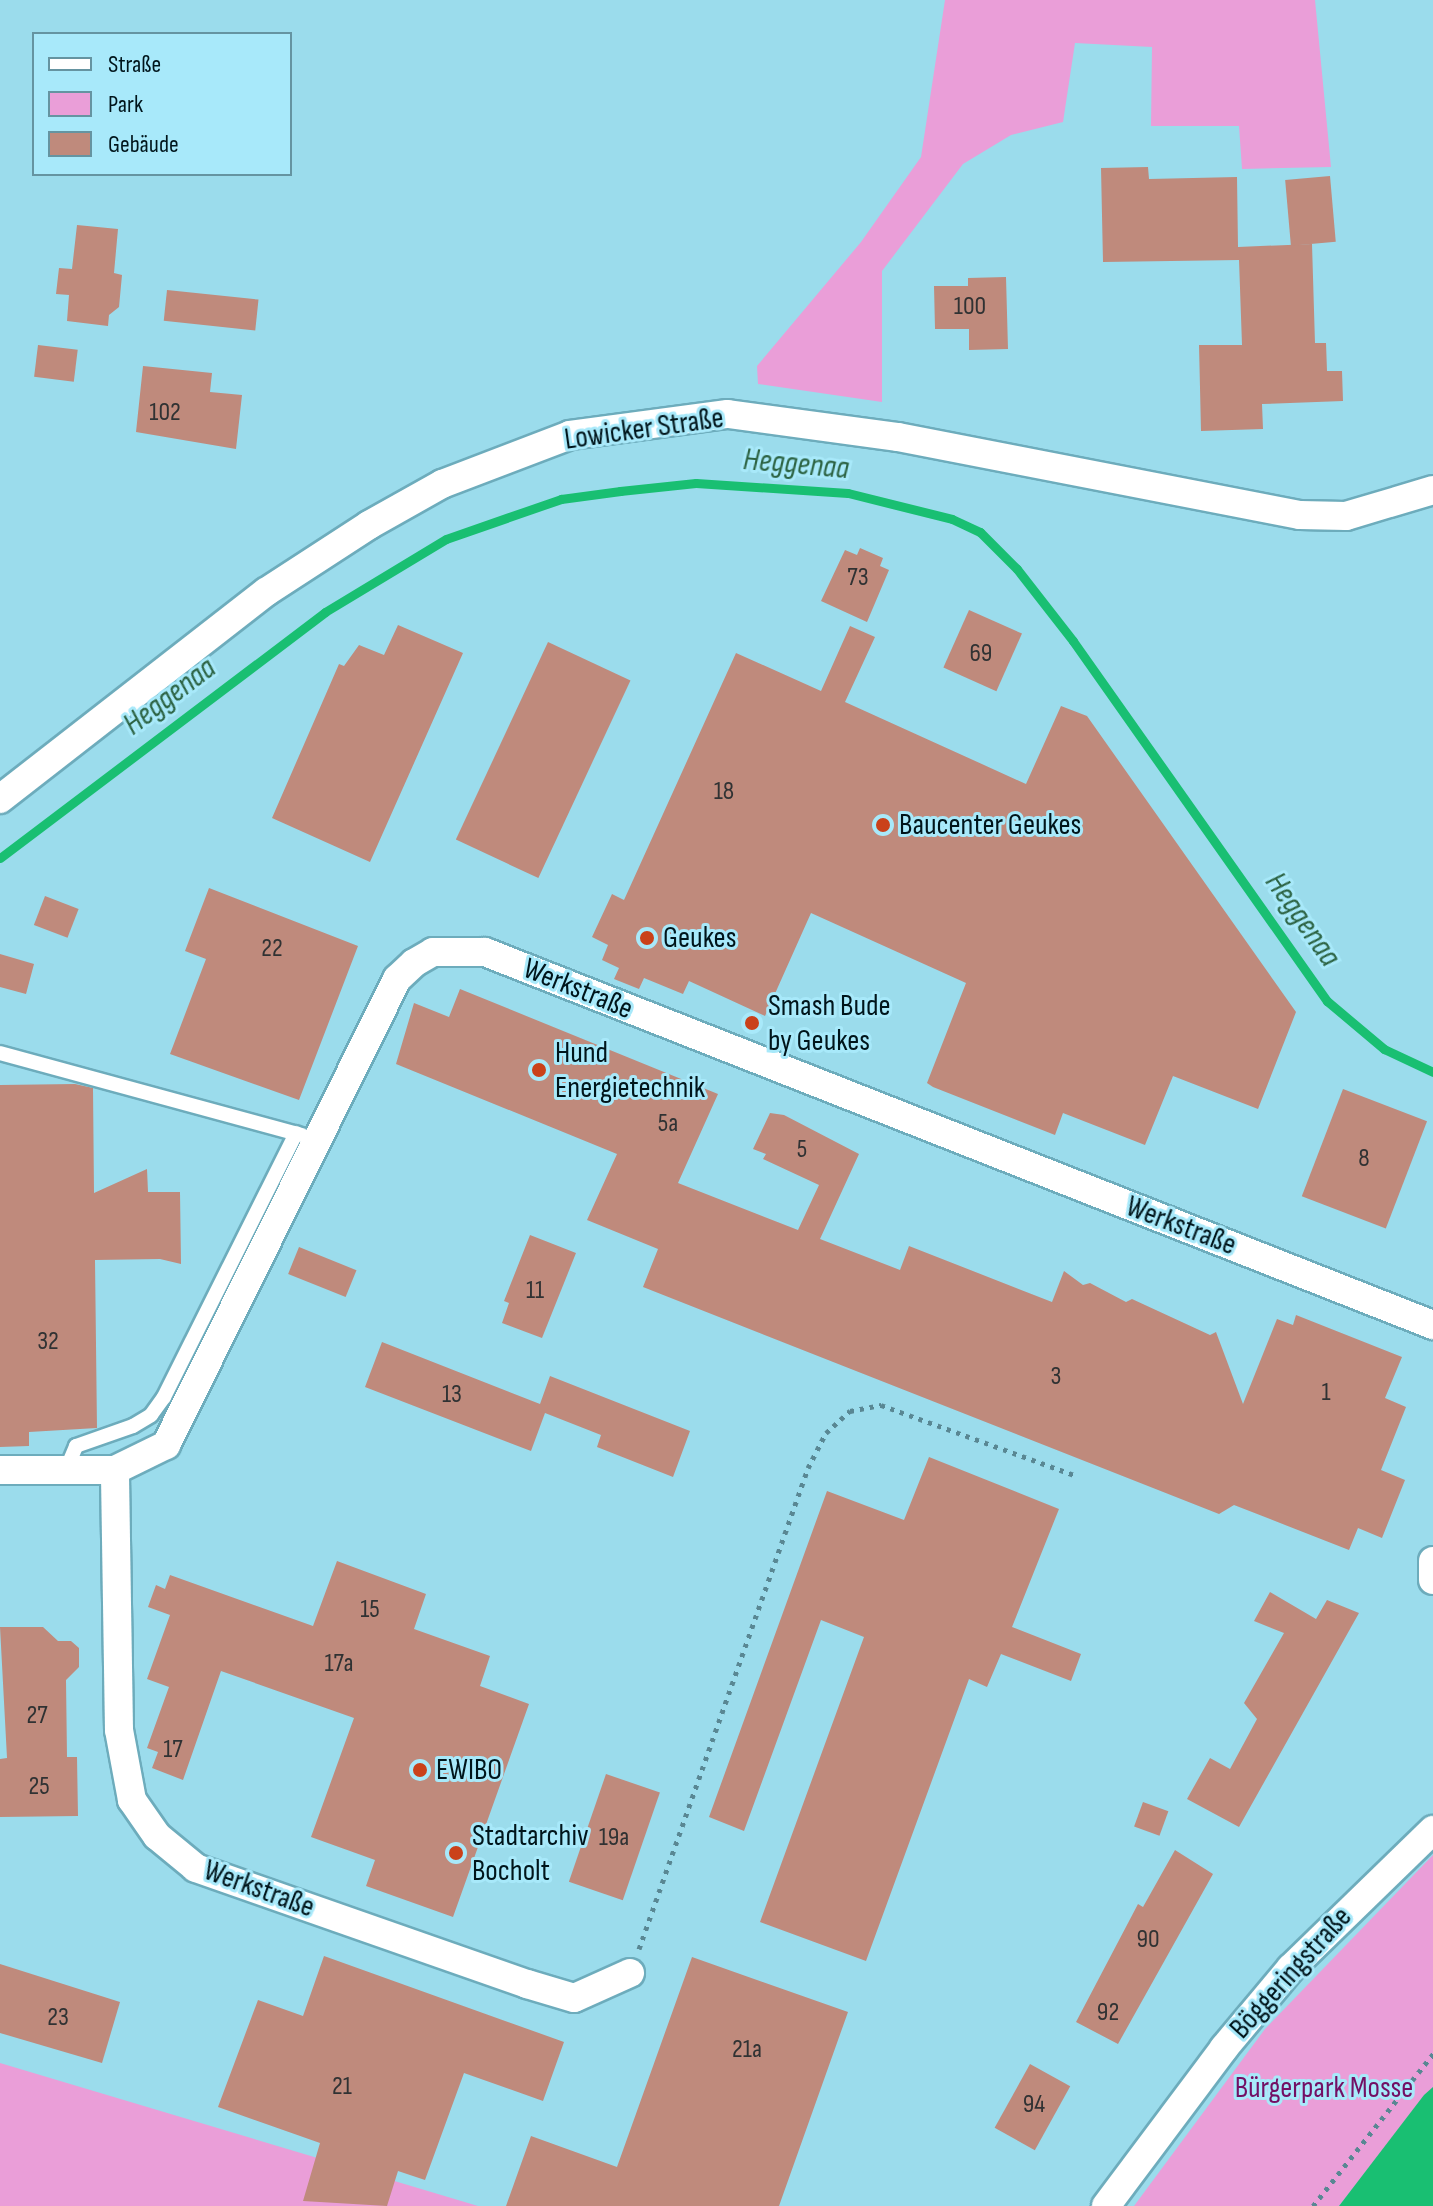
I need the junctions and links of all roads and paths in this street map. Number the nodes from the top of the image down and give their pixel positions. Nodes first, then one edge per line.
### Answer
1 (1433, 490) edge
2 (0, 799) edge
3 (0, 1053) edge
4 (307, 1137) junction
5 (1433, 1325) edge
6 (0, 1470) edge
7 (66, 1470) junction
8 (115, 1470) junction
9 (1077, 1476) dead end
10 (1433, 1561) edge
11 (1433, 1580) edge
12 (1433, 1830) edge
13 (630, 1973) joint
14 (1433, 2054) edge
15 (1106, 2206) edge
16 (1313, 2206) edge

1 - 2 street, Lowicker Straße
3 - 4 lane
4 - 5 street, Werkstraße
4 - 7 lane
4 - 8 street, Werkstraße
6 - 7 street, Werkstraße
7 - 8 street, Werkstraße
8 - 13 street, Werkstraße
9 - 13 path
10 - 11 street
12 - 15 street, Böggeringstraße
14 - 16 path

